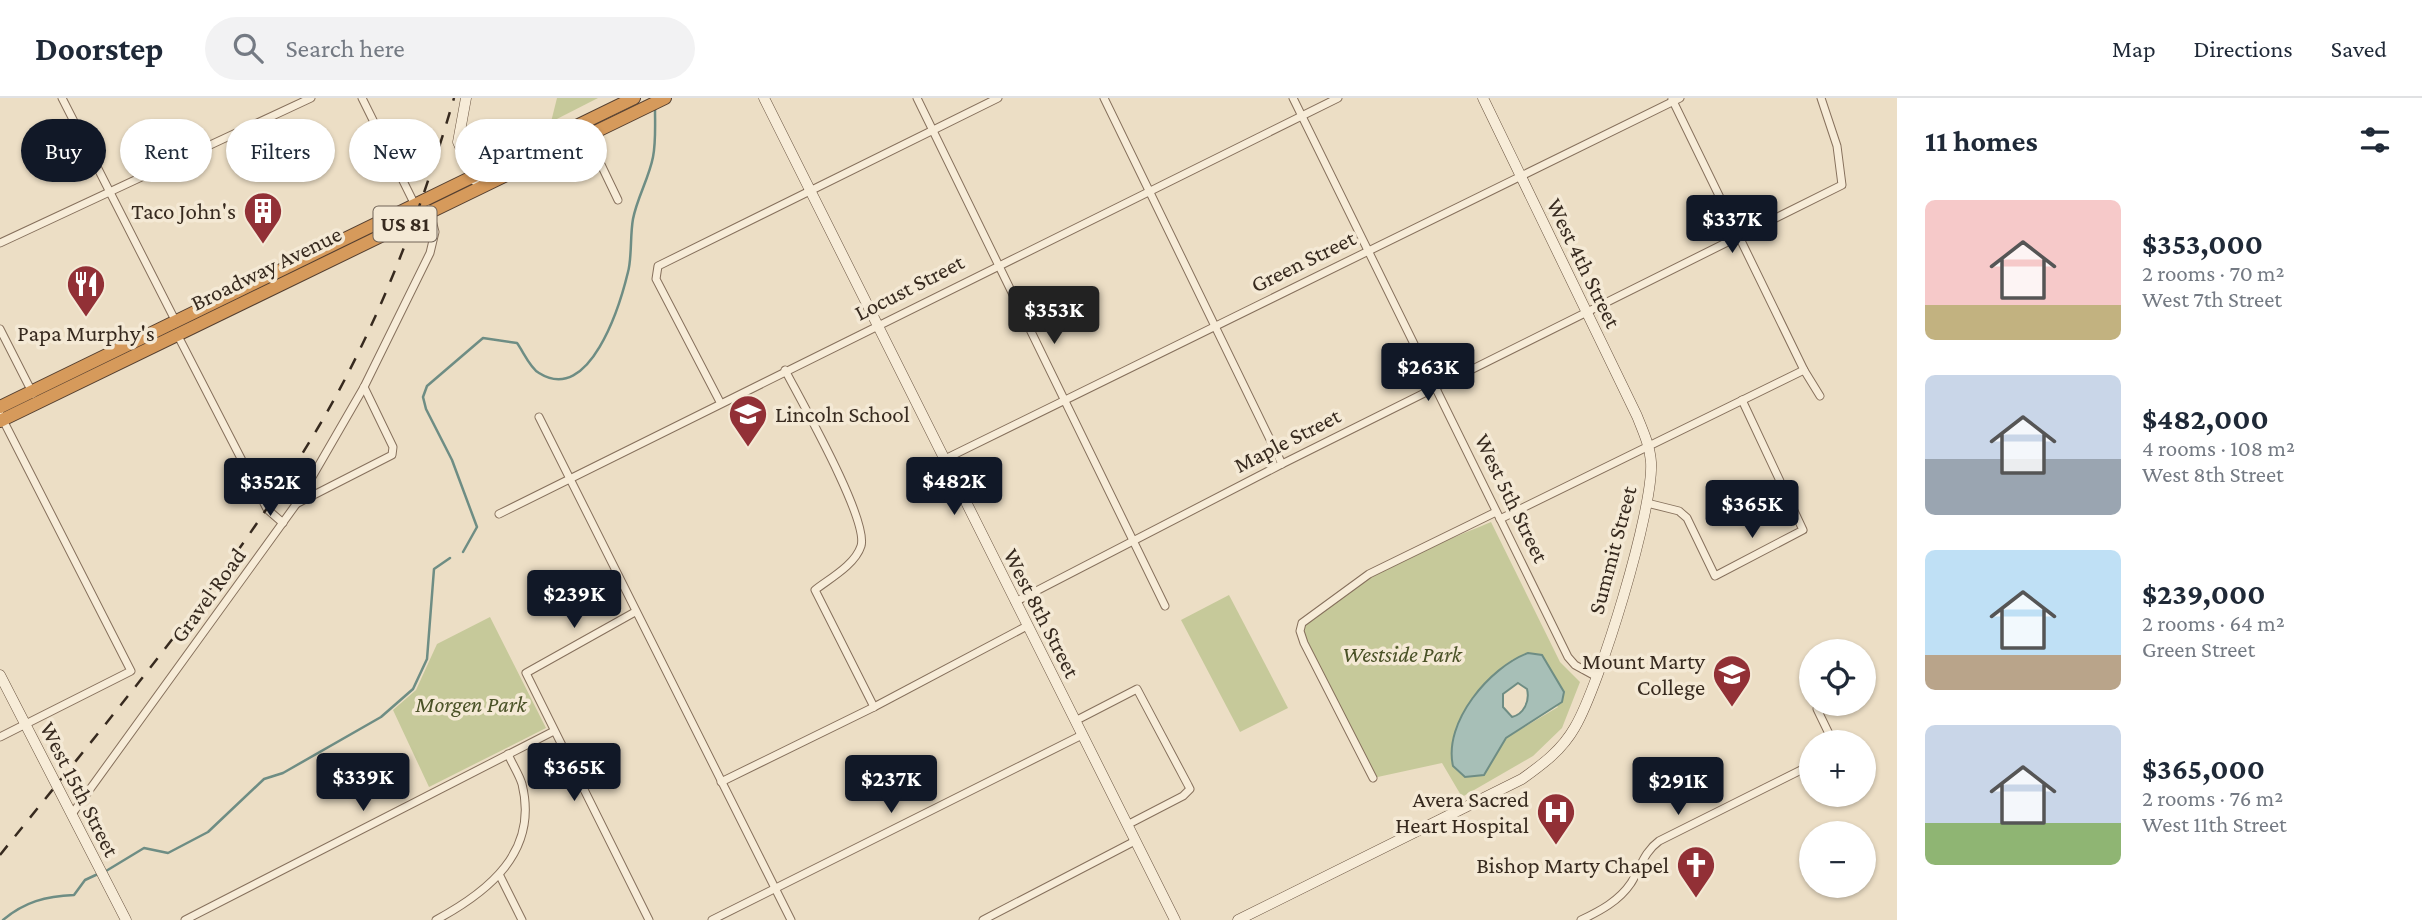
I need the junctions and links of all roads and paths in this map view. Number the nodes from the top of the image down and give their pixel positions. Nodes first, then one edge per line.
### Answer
1 (62, 98) edge
2 (311, 98) edge
3 (362, 98) edge
4 (466, 98) edge
5 (633, 98) edge
6 (665, 98) edge
7 (764, 98) edge
8 (917, 98) edge
9 (999, 98) edge
10 (1104, 98) edge
11 (1293, 98) edge
12 (1338, 98) edge
13 (1483, 98) edge
14 (1821, 98) edge
15 (1675, 99) edge
16 (1302, 115) junction
17 (462, 119) edge
18 (589, 119) edge
19 (607, 126) edge
20 (933, 130) junction
21 (1521, 175) junction
22 (607, 177) edge
23 (459, 182) edge
24 (476, 182) edge
25 (490, 182) edge
26 (479, 187) junction
27 (1149, 190) junction
28 (108, 191) junction
29 (810, 191) junction
30 (618, 200) dead end
31 (420, 201) junction
32 (430, 212) junction
33 (1738, 235) junction
34 (0, 243) edge
35 (1368, 250) junction
36 (998, 264) junction
37 (1587, 311) junction
38 (176, 320) junction
39 (876, 325) junction
40 (1215, 326) junction
41 (0, 329) edge
42 (177, 335) junction
43 (785, 370) junction
44 (1804, 370) junction
45 (364, 387) junction
46 (1436, 387) junction
47 (34, 396) junction
48 (1820, 396) dead end
49 (1064, 399) junction
50 (1742, 400) junction
51 (720, 402) junction
52 (1, 416) edge
53 (539, 417) dead end
54 (1648, 445) junction
55 (943, 460) junction
56 (1282, 464) junction
57 (568, 479) junction
58 (297, 503) junction
59 (1647, 503) junction
60 (499, 514) dead end
61 (1498, 516) junction
62 (284, 523) junction
63 (1132, 541) junction
64 (1015, 602) junction
65 (1165, 606) dead end
66 (635, 612) junction
67 (1027, 626) junction
68 (0, 675) edge
69 (1597, 677) junction
70 (874, 707) junction
71 (1075, 720) junction
72 (25, 724) junction
73 (554, 731) junction
74 (1082, 735) junction
75 (0, 737) edge
76 (508, 754) junction
77 (1799, 771) edge
78 (1373, 778) dead end
79 (721, 782) junction
80 (72, 814) junction
81 (1127, 825) junction
82 (1135, 841) junction
83 (500, 876) junction
84 (775, 889) junction
85 (126, 920) edge
86 (185, 920) edge
87 (436, 920) edge
88 (522, 920) edge
89 (649, 920) edge
90 (712, 920) edge
91 (791, 920) edge
92 (983, 920) edge
93 (1175, 920) edge
94 (1238, 920) edge
95 (1581, 920) edge

1 - 28 street
2 - 28 street
3 - 31 street, Gravel Road
4 - 17 street
5 - 18 highway, Broadway Avenue / US 81
6 - 19 highway, Broadway Avenue / US 81
7 - 29 street, West 8th Street
8 - 20 street
9 - 20 street
10 - 27 street
11 - 16 street, West 5th Street
12 - 16 street, Locust Street
13 - 21 street, West 4th Street
14 - 33 street, Maple Street
15 - 21 street, Green Street
15 - 33 street
16 - 27 street, Locust Street
16 - 35 street, West 5th Street
20 - 29 street
20 - 36 street
21 - 35 street, Green Street
21 - 37 street, West 4th Street
22 - 30 street
23 - 31 highway, Broadway Avenue / US 81
24 - 26 street
25 - 26 highway, Broadway Avenue / US 81
26 - 32 highway, Broadway Avenue / US 81
27 - 36 street, Locust Street
27 - 40 street
28 - 34 street
28 - 38 street
29 - 39 street, West 8th Street
29 - 51 street
31 - 32 street, Gravel Road
31 - 38 highway, Broadway Avenue / US 81
32 - 42 highway, Broadway Avenue / US 81
32 - 45 street, Gravel Road
33 - 37 street, Maple Street
33 - 44 street
35 - 40 street, Green Street
35 - 46 street, West 5th Street
36 - 39 street, Locust Street
36 - 49 street
37 - 46 street, Maple Street
37 - 54 street, West 4th Street
38 - 42 street
38 - 47 highway, Broadway Avenue / US 81
39 - 43 street, Locust Street
39 - 55 street, West 8th Street
40 - 49 street, Green Street
40 - 56 street
41 - 47 street
42 - 47 highway, Broadway Avenue / US 81
42 - 62 street
43 - 51 street, Locust Street
43 - 70 street
44 - 48 street
44 - 50 street
45 - 58 street, Gravel Road
45 - 58 street
46 - 56 street, Maple Street
46 - 61 street, West 5th Street
47 - 52 highway, Broadway Avenue / US 81
49 - 55 street, Green Street
49 - 63 street
50 - 54 street
50 - 59 street
51 - 57 street, Locust Street
52 - 72 street
53 - 57 street
54 - 59 street, Summit Street
54 - 61 street
55 - 64 street, West 8th Street
56 - 63 street, Maple Street
57 - 60 street, Locust Street
57 - 66 street
58 - 62 street, Gravel Road
59 - 69 street, Summit Street
61 - 69 street, West 5th Street
61 - 78 street
62 - 80 street, Gravel Road
63 - 64 street, Maple Street
63 - 65 street
64 - 67 street, West 8th Street
66 - 73 street
66 - 79 street
67 - 70 street
67 - 71 street, West 8th Street
68 - 72 street, West 15th Street
69 - 94 street, Summit Street
70 - 79 street
71 - 74 street, West 8th Street
71 - 81 street
72 - 75 street
72 - 80 street, West 15th Street
73 - 76 street
73 - 89 street
74 - 81 street, West 8th Street
74 - 84 street
76 - 83 street
76 - 86 street
77 - 95 street
79 - 84 street
80 - 85 street, West 15th Street
81 - 82 street, West 8th Street
82 - 92 street
82 - 93 street, West 8th Street
83 - 87 street
83 - 88 street
84 - 90 street
84 - 91 street

